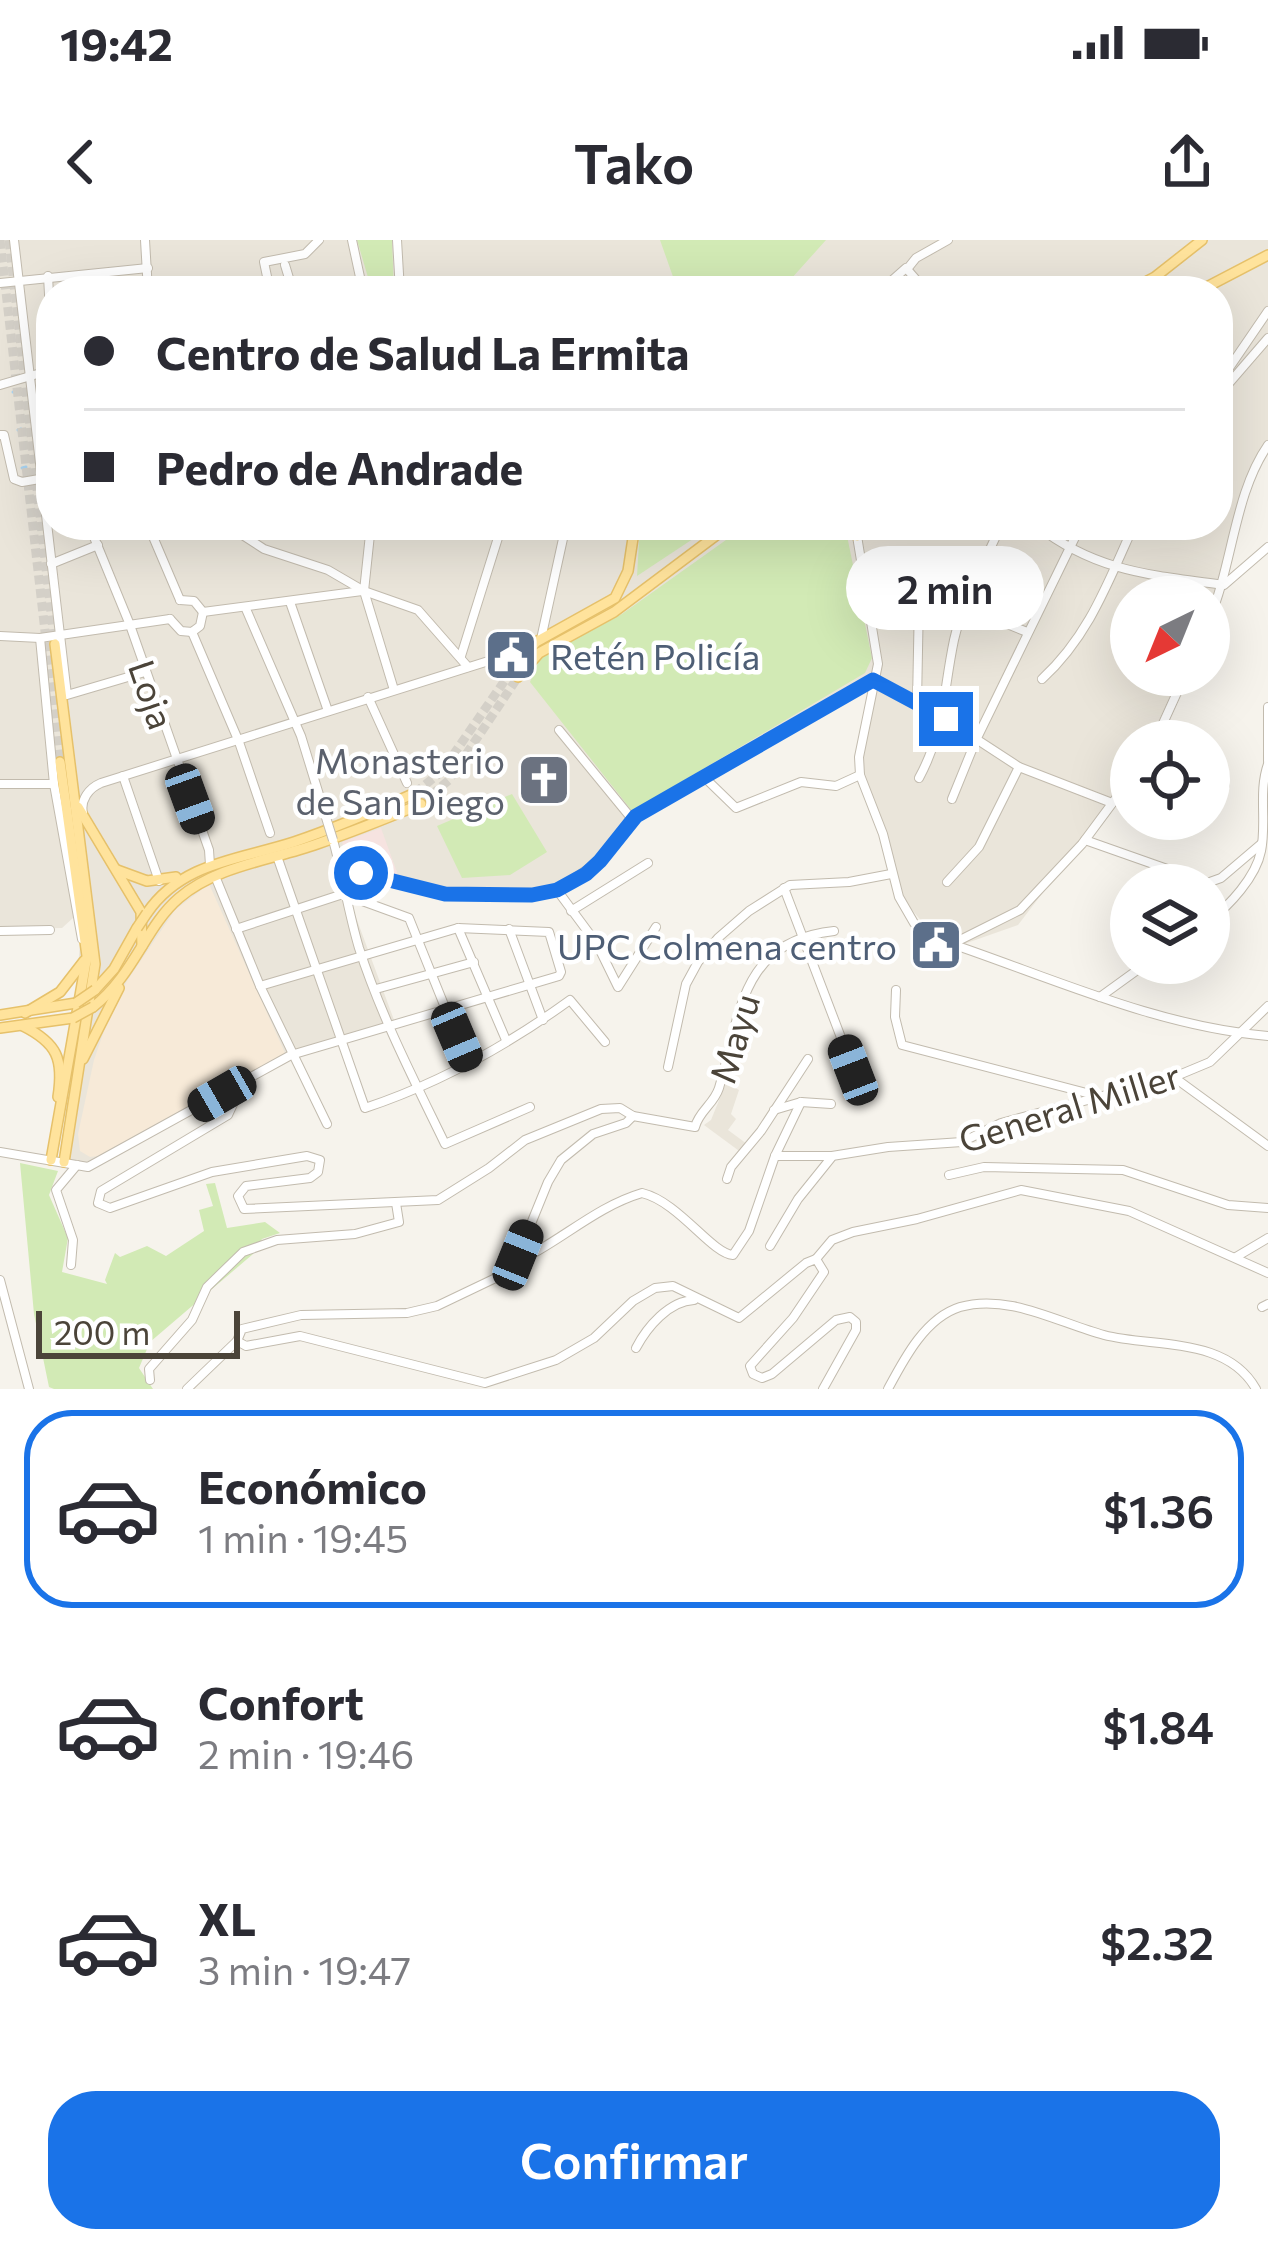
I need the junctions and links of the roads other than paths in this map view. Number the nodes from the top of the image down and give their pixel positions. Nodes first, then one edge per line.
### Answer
1 (14, 240) edge
2 (145, 240) edge
3 (319, 240) edge
4 (352, 240) edge
5 (397, 240) edge
6 (948, 240) edge
7 (1202, 240) edge
8 (1267, 258) edge
9 (285, 266) dead end
10 (148, 268) junction
11 (908, 268) junction
12 (48, 276) edge
13 (148, 276) edge
14 (266, 276) edge
15 (287, 276) edge
16 (360, 276) edge
17 (399, 276) edge
18 (898, 276) edge
19 (914, 276) edge
20 (1156, 276) edge
21 (1230, 276) edge
22 (36, 278) edge
23 (17, 280) junction
24 (0, 283) edge
25 (1268, 311) edge
26 (1268, 338) edge
27 (1233, 364) edge
28 (1233, 368) edge
29 (36, 375) edge
30 (28, 377) junction
31 (0, 385) edge
32 (36, 422) edge
33 (2, 435) edge
34 (1268, 445) edge
35 (36, 478) edge
36 (50, 540) edge
37 (96, 540) edge
38 (154, 540) edge
39 (252, 540) edge
40 (369, 540) edge
41 (498, 540) edge
42 (562, 540) edge
43 (632, 540) edge
44 (709, 540) edge
45 (857, 540) edge
46 (994, 540) edge
47 (1056, 540) edge
48 (1074, 540) edge
49 (1128, 540) edge
50 (98, 545) junction
51 (1268, 547) edge
52 (1069, 550) junction
53 (51, 564) junction
54 (1115, 569) junction
55 (628, 572) junction
56 (1163, 576) edge
57 (1226, 576) edge
58 (1230, 580) edge
59 (364, 591) junction
60 (639, 591) junction
61 (869, 592) junction
62 (919, 598) junction
63 (180, 601) junction
64 (290, 602) junction
65 (965, 607) junction
66 (246, 609) junction
67 (203, 613) junction
68 (170, 619) junction
69 (130, 625) junction
70 (192, 632) junction
71 (1027, 632) junction
72 (0, 636) edge
73 (40, 638) junction
74 (57, 640) junction
75 (536, 643) junction
76 (464, 662) junction
77 (145, 672) junction
78 (873, 680) junction
79 (1042, 680) dead end
80 (394, 690) junction
81 (368, 698) junction
82 (917, 702) junction
83 (1268, 707) edge
84 (328, 711) junction
85 (944, 718) junction
86 (295, 723) junction
87 (559, 730) dead end
88 (976, 740) junction
89 (239, 742) junction
90 (60, 762) tunnel mouth
91 (177, 762) junction
92 (1268, 765) edge
93 (1019, 767) junction
94 (860, 775) junction
95 (123, 776) junction
96 (703, 776) junction
97 (919, 778) dead end
98 (0, 784) edge
99 (54, 784) junction
100 (411, 788) joint
101 (952, 799) dead end
102 (1110, 802) edge
103 (422, 804) tunnel mouth
104 (1110, 806) edge
105 (79, 808) junction
106 (632, 819) junction
107 (88, 825) junction
108 (270, 833) dead end
109 (80, 836) junction
110 (1085, 840) junction
111 (1261, 844) junction
112 (278, 859) dead end
113 (647, 863) dead end
114 (116, 869) junction
115 (213, 870) junction
116 (343, 870) junction
117 (192, 872) junction
118 (891, 874) junction
119 (159, 881) junction
120 (947, 882) dead end
121 (784, 888) junction
122 (557, 890) junction
123 (343, 894) junction
124 (1230, 901) edge
125 (293, 909) junction
126 (571, 911) junction
127 (656, 927) dead end
128 (236, 928) junction
129 (458, 928) junction
130 (509, 929) junction
131 (50, 930) dead end
132 (0, 931) edge
133 (834, 931) dead end
134 (802, 938) junction
135 (937, 939) junction
136 (417, 940) junction
137 (952, 944) junction
138 (923, 948) dead end
139 (86, 951) junction
140 (362, 954) junction
141 (138, 957) junction
142 (474, 962) junction
143 (315, 968) junction
144 (430, 974) junction
145 (125, 977) junction
146 (530, 984) junction
147 (1118, 984) edge
148 (260, 986) junction
149 (376, 989) junction
150 (896, 990) dead end
151 (488, 996) junction
152 (1098, 998) junction
153 (1268, 1006) edge
154 (446, 1011) junction
155 (0, 1016) edge
156 (24, 1020) junction
157 (543, 1020) junction
158 (389, 1027) junction
159 (0, 1028) edge
160 (1241, 1034) junction
161 (1268, 1036) edge
162 (341, 1039) junction
163 (506, 1040) junction
164 (605, 1042) dead end
165 (291, 1055) junction
166 (808, 1059) dead end
167 (467, 1062) junction
168 (668, 1067) dead end
169 (78, 1069) junction
170 (853, 1070) dead end
171 (1174, 1078) junction
172 (418, 1090) junction
173 (226, 1092) junction
174 (1102, 1097) junction
175 (801, 1102) junction
176 (831, 1105) dead end
177 (530, 1107) dead end
178 (771, 1112) junction
179 (633, 1116) junction
180 (327, 1124) dead end
181 (56, 1138) junction
182 (1268, 1146) edge
183 (0, 1152) edge
184 (775, 1156) junction
185 (832, 1156) junction
186 (51, 1160) junction
187 (64, 1162) junction
188 (77, 1165) junction
189 (949, 1175) dead end
190 (727, 1179) dead end
191 (396, 1203) junction
192 (1268, 1208) edge
193 (1268, 1238) edge
194 (770, 1246) dead end
195 (1236, 1257) junction
196 (816, 1259) junction
197 (515, 1263) junction
198 (71, 1264) dead end
199 (1268, 1273) edge
200 (0, 1280) edge
201 (701, 1300) junction
202 (237, 1341) junction
203 (636, 1348) dead end
204 (150, 1380) dead end
205 (29, 1389) edge
206 (187, 1389) edge
207 (823, 1389) edge
208 (887, 1389) edge
209 (1256, 1389) edge

1 - 23 street
2 - 10 street
3 - 14 street
4 - 16 street
5 - 17 street
6 - 11 street
7 - 20 main road
8 - 21 main road
9 - 15 street
10 - 12 street
10 - 13 street
11 - 18 street
11 - 19 street
22 - 23 street
23 - 24 street
23 - 30 street
25 - 27 street
26 - 28 street
29 - 30 street
30 - 31 street
30 - 32 street
33 - 35 street
34 - 57 street
36 - 53 street
37 - 50 street, Loja
38 - 63 street
39 - 59 street
40 - 59 street
41 - 76 street
42 - 75 street
43 - 55 main road
44 - 60 main road
45 - 61 street
46 - 65 street
47 - 52 street
48 - 52 street
49 - 54 street
50 - 53 street
50 - 69 street, Loja
51 - 58 street
52 - 54 street
52 - 71 street
53 - 74 street
54 - 56 street
54 - 79 street
55 - 60 main road
55 - 75 main road
59 - 64 street
59 - 76 street
59 - 80 street
60 - 75 main road
61 - 62 street
61 - 78 street
62 - 65 street
62 - 82 street
63 - 67 street
63 - 68 street
64 - 66 street
64 - 84 street
65 - 71 street
65 - 85 street
66 - 67 street
66 - 86 street
67 - 70 street
68 - 69 street
68 - 70 street
69 - 74 street
69 - 77 street, Loja
70 - 89 street
71 - 88 street
72 - 73 street
73 - 74 street
73 - 99 street
74 - 77 street
74 - 105 main road
75 - 76 street
76 - 80 street
77 - 91 street, Loja
78 - 82 street
78 - 94 street
78 - 96 street
80 - 81 street
81 - 84 street
81 - 100 street
82 - 85 street
83 - 92 street
84 - 86 street
85 - 88 street
85 - 97 street
86 - 89 street
86 - 116 street, bridge
87 - 106 street
88 - 93 street
88 - 101 street
89 - 91 street
89 - 108 street
90 - 139 main road
91 - 95 street
91 - 115 street, Loja
92 - 111 street
93 - 102 street
93 - 120 street
94 - 96 street
94 - 118 street
95 - 105 street
95 - 119 street
96 - 106 street
98 - 99 street
99 - 139 street
100 - 115 main road
103 - 115 main road
104 - 110 street
105 - 107 main road
105 - 109 main road
106 - 122 street
107 - 109 main road
107 - 114 main road
109 - 169 main road
110 - 111 street
110 - 137 street
111 - 124 street
112 - 125 street
113 - 126 street
114 - 119 main road
114 - 141 main road
115 - 117 main road
115 - 128 street, Loja
115 - 141 main road
116 - 122 street
116 - 123 street
117 - 119 main road
117 - 156 main road, bridge
118 - 121 street
118 - 135 street
121 - 134 street
121 - 168 street
122 - 126 street
123 - 125 street
123 - 136 street
123 - 140 street
125 - 128 street
125 - 143 street
126 - 127 street
128 - 148 street, Loja
129 - 130 street
129 - 136 street
129 - 142 street
130 - 146 street
130 - 146 street
131 - 132 street
133 - 134 street, Mayu
134 - 170 street
134 - 179 street, Mayu
135 - 137 street
135 - 138 street
136 - 140 street
136 - 144 street
137 - 152 street
139 - 156 main road
139 - 181 main road
140 - 143 street
140 - 149 street
141 - 145 main road
142 - 144 street
142 - 151 street
143 - 148 street
143 - 162 street
144 - 149 street
144 - 154 street
145 - 156 main road, bridge
145 - 169 main road
146 - 151 street
146 - 157 street
147 - 152 street
148 - 165 street, Loja
149 - 158 street
150 - 174 street
151 - 154 street
151 - 163 street
152 - 160 street
153 - 160 street, General Miller
154 - 158 street
154 - 167 street
155 - 156 main road
156 - 159 main road
156 - 181 main road
157 - 163 street
157 - 164 street
158 - 162 street
158 - 172 street
160 - 161 street
160 - 171 street, General Miller
162 - 165 street
162 - 172 street
163 - 167 street
165 - 173 street
165 - 180 street, Loja
166 - 178 street
167 - 172 street
169 - 187 main road
171 - 174 street, General Miller
171 - 182 street
172 - 177 street
173 - 188 street
173 - 191 street
174 - 185 street, General Miller
175 - 176 street
175 - 178 street
175 - 184 street
178 - 190 street
179 - 191 street
179 - 197 street
181 - 186 main road
183 - 186 street
184 - 185 street, General Miller
184 - 197 street
185 - 194 street
186 - 187 street
187 - 188 street
188 - 198 street
189 - 192 street
191 - 204 street
193 - 195 street
195 - 196 street
195 - 199 street
196 - 201 street
196 - 207 street
197 - 202 street
200 - 205 street
201 - 202 street
201 - 203 street
202 - 206 street
208 - 209 street

